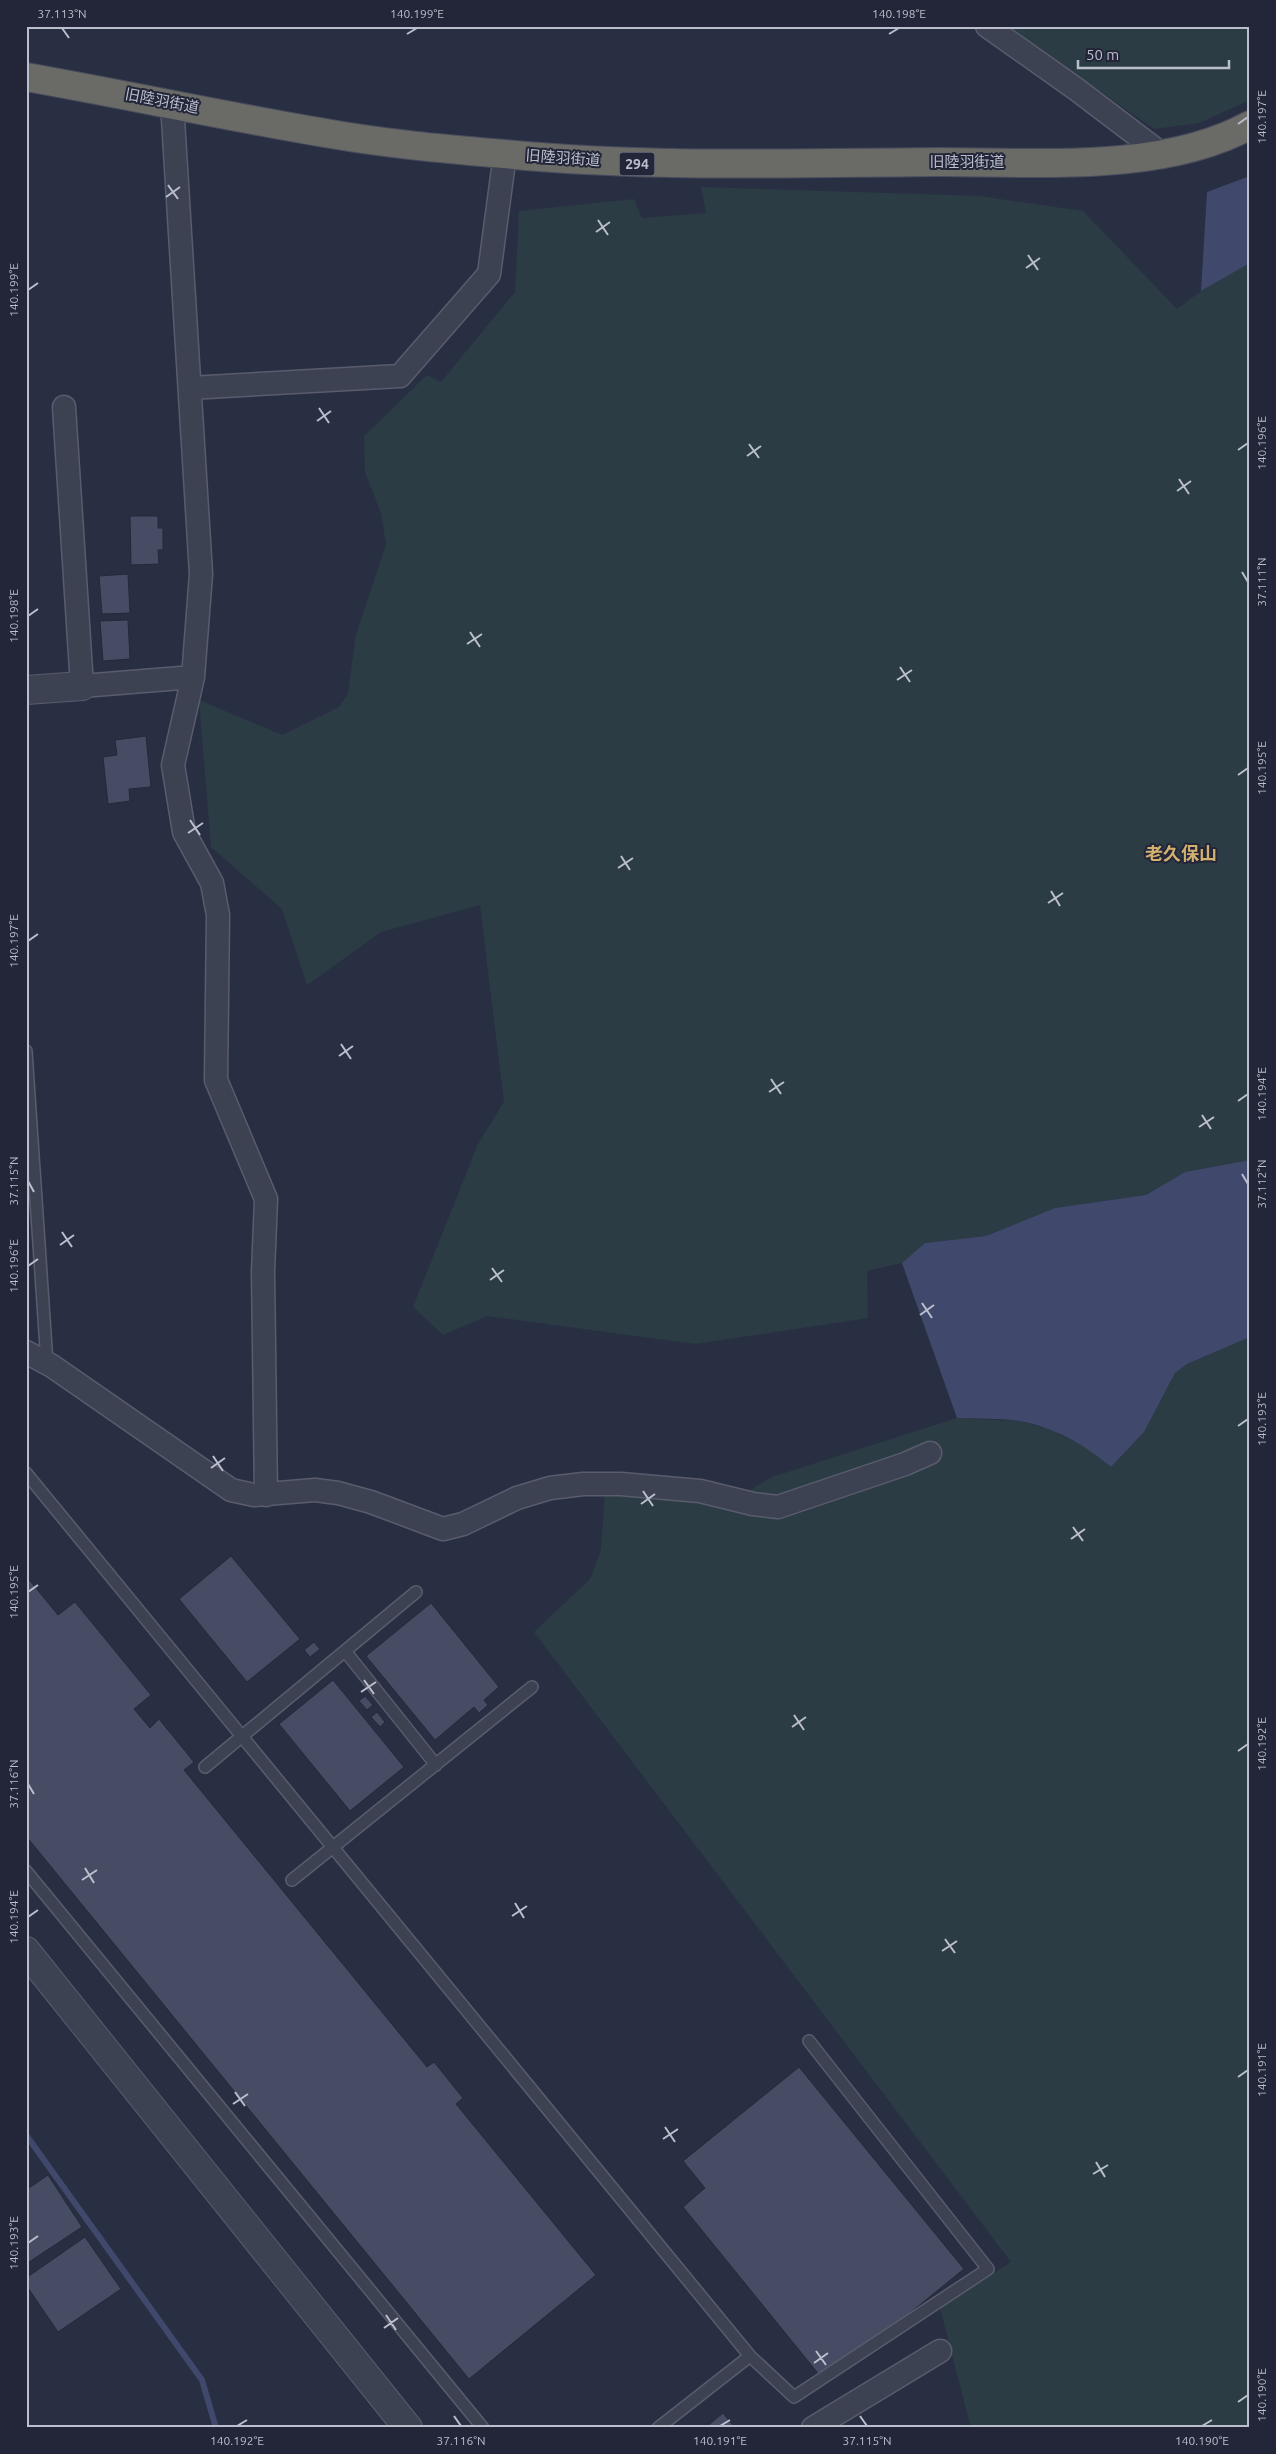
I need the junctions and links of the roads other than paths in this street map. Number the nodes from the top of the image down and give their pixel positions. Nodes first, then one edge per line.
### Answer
1 (987, 26) edge
2 (26, 76) edge
3 (172, 103) junction
4 (1250, 125) edge
5 (505, 154) junction
6 (1162, 154) junction
7 (190, 388) junction
8 (64, 407) dead end
9 (193, 677) junction
10 (82, 686) junction
11 (26, 690) edge
12 (26, 1051) edge
13 (26, 1352) edge
14 (47, 1363) junction
15 (930, 1453) dead end
16 (26, 1473) edge
17 (266, 1495) junction
18 (416, 1592) dead end
19 (345, 1651) junction
20 (532, 1688) dead end
21 (242, 1737) junction
22 (436, 1765) junction
23 (205, 1767) dead end
24 (332, 1848) junction
25 (26, 1871) edge
26 (292, 1880) dead end
27 (26, 1951) edge
28 (809, 2042) dead end
29 (940, 2351) dead end
30 (750, 2356) junction
31 (408, 2428) edge
32 (483, 2428) edge
33 (658, 2428) edge
34 (813, 2428) edge

1 - 6 street
2 - 3 highway, 旧陸羽街道 / 294
3 - 5 highway, 旧陸羽街道 / 294
3 - 7 street
4 - 6 highway, 旧陸羽街道 / 294
5 - 6 highway, 旧陸羽街道 / 294
5 - 7 street
7 - 9 street
8 - 10 street
9 - 10 street
9 - 17 street
10 - 11 street
12 - 14 lane
13 - 14 street
14 - 17 street
15 - 17 street
16 - 21 lane
18 - 19 lane
19 - 21 lane
19 - 22 lane
20 - 22 lane
21 - 23 lane
21 - 24 lane
22 - 24 lane
24 - 26 lane
24 - 30 lane
25 - 32 lane
27 - 31 street
28 - 30 lane
29 - 34 street
30 - 33 lane

